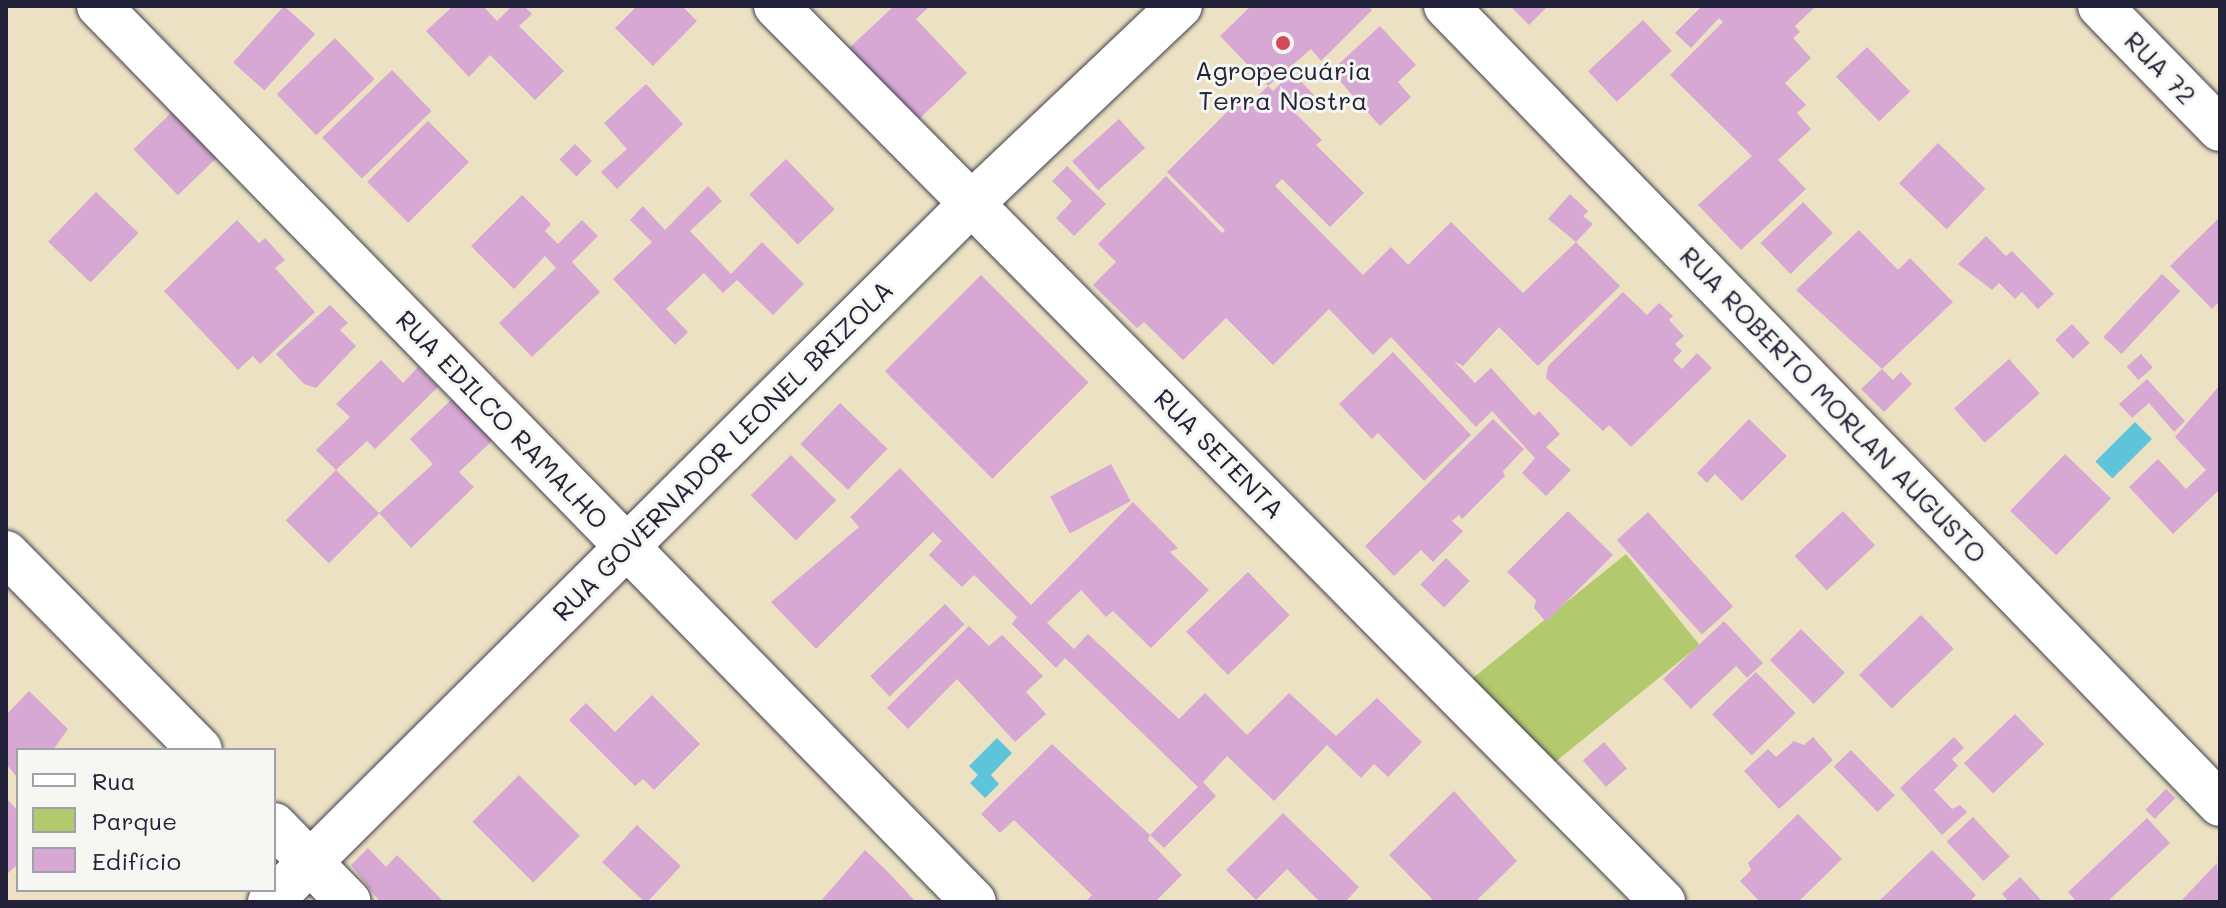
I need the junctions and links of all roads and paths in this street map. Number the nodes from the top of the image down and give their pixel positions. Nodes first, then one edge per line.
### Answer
1 (99, 6) edge
2 (776, 6) edge
3 (1180, 6) edge
4 (1446, 6) edge
5 (2100, 6) edge
6 (2220, 129) edge
7 (971, 204) junction
8 (626, 547) junction
9 (6, 553) edge
10 (198, 748) edge
11 (2220, 804) edge
12 (276, 827) edge
13 (311, 863) junction
14 (270, 902) edge
15 (349, 902) edge
16 (974, 902) edge
17 (1663, 902) edge

1 - 8 street, RUA EDILCO RAMALHO
2 - 7 street, RUA SETENTA
3 - 7 street, RUA GOVERNADOR LEONEL BRIZOLA
4 - 11 street, RUA ROBERTO MORLAN AUGUSTO
5 - 6 street, RUA 72
7 - 8 street, RUA GOVERNADOR LEONEL BRIZOLA
7 - 17 street, RUA SETENTA
8 - 13 street, RUA GOVERNADOR LEONEL BRIZOLA
8 - 16 street, RUA EDILCO RAMALHO
9 - 10 street
12 - 13 street
13 - 14 street, RUA GOVERNADOR LEONEL BRIZOLA
13 - 15 street

